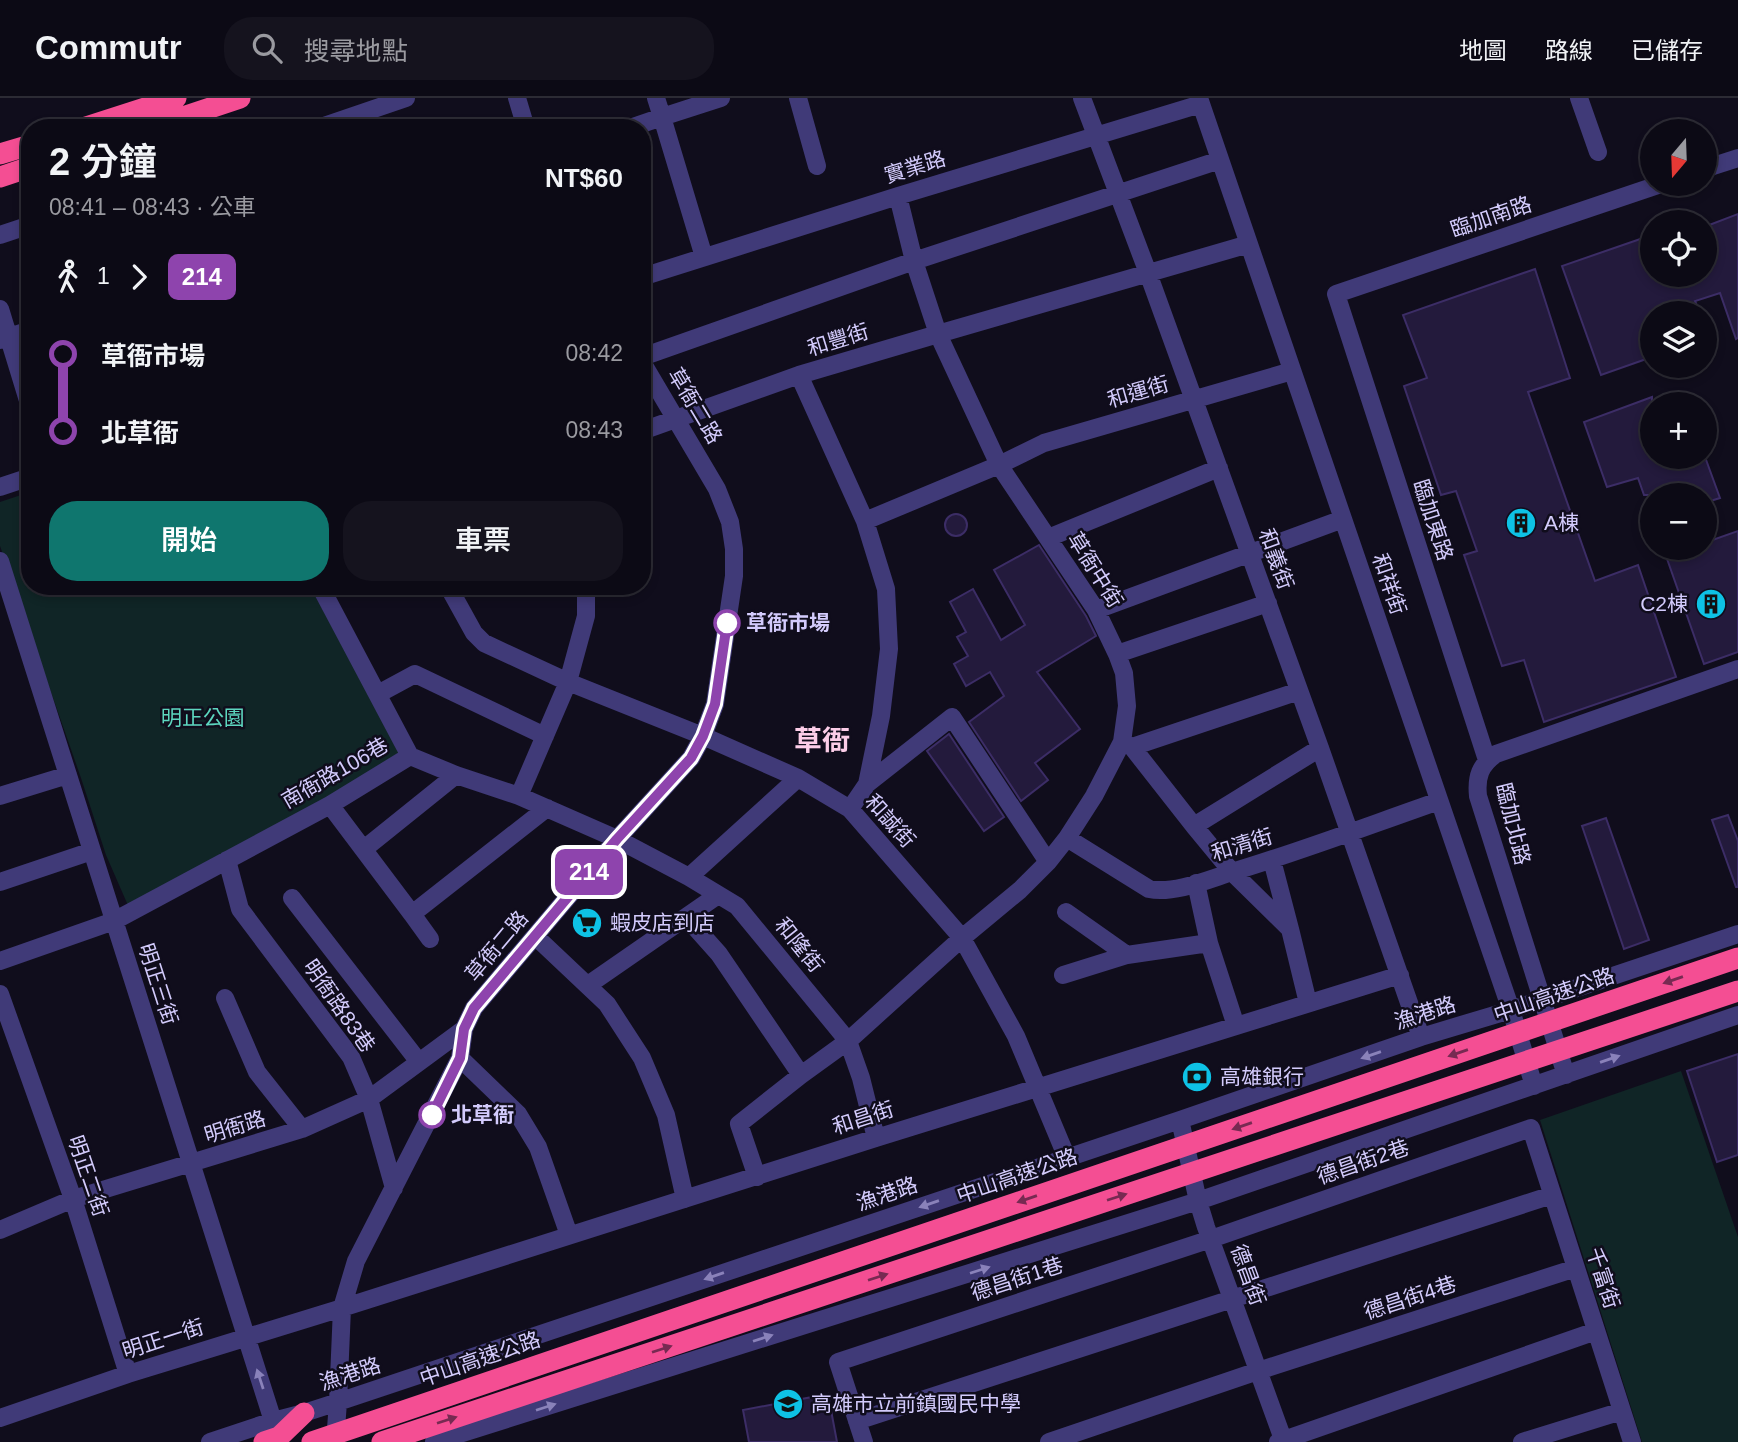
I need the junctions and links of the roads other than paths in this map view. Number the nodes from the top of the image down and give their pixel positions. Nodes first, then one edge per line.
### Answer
1 (176, 98) edge
2 (240, 98) edge
3 (406, 98) edge
4 (517, 98) edge
5 (656, 98) edge
6 (721, 98) edge
7 (798, 98) edge
8 (1082, 98) edge
9 (1579, 98) edge
10 (1200, 101) edge
11 (662, 117) junction
12 (111, 119) edge
13 (177, 119) edge
14 (356, 119) edge
15 (523, 119) edge
16 (651, 121) edge
17 (1096, 136) junction
18 (21, 148) edge
19 (1598, 152) dead end
20 (0, 154) edge
21 (1738, 158) edge
22 (1220, 160) junction
23 (1717, 165) edge
24 (817, 166) dead end
25 (21, 170) edge
26 (0, 177) edge
27 (1640, 191) edge
28 (1118, 194) junction
29 (898, 196) junction
30 (21, 228) edge
31 (0, 235) edge
32 (1249, 244) junction
33 (704, 257) junction
34 (914, 261) junction
35 (1148, 273) junction
36 (651, 274) edge
37 (1336, 293) joint
38 (0, 309) edge
39 (21, 333) edge
40 (937, 334) junction
41 (4, 338) edge
42 (651, 357) edge
43 (1292, 372) junction
44 (651, 375) edge
45 (799, 375) junction
46 (21, 383) edge
47 (1194, 400) junction
48 (677, 418) junction
49 (651, 428) edge
50 (999, 465) junction
51 (1219, 468) junction
52 (21, 480) edge
53 (0, 487) edge
54 (1343, 519) junction
55 (865, 521) junction
56 (1048, 538) junction
57 (1250, 553) junction
58 (0, 561) edge
59 (325, 595) edge
60 (453, 595) edge
61 (586, 595) edge
62 (1268, 603) junction
63 (1096, 610) junction
64 (1117, 654) junction
65 (1738, 669) edge
66 (568, 682) junction
67 (1299, 691) junction
68 (377, 694) junction
69 (545, 736) junction
70 (703, 736) junction
71 (1127, 744) junction
72 (1320, 748) junction
73 (410, 756) junction
74 (1487, 760) junction
75 (68, 775) junction
76 (456, 775) junction
77 (798, 778) junction
78 (867, 783) junction
79 (0, 796) edge
80 (519, 796) junction
81 (1439, 801) junction
82 (330, 805) junction
83 (547, 808) junction
84 (850, 809) junction
85 (1194, 826) junction
86 (1350, 833) junction
87 (1067, 838) junction
88 (617, 839) junction
89 (364, 849) junction
90 (92, 851) junction
91 (227, 860) junction
92 (1272, 860) junction
93 (1048, 862) junction
94 (1232, 872) junction
95 (689, 877) junction
96 (0, 882) edge
97 (1196, 883) junction
98 (718, 895) junction
99 (292, 898) dead end
100 (1066, 912) dead end
101 (412, 914) junction
102 (686, 918) junction
103 (114, 920) junction
104 (1290, 929) junction
105 (1738, 934) edge
106 (535, 936) junction
107 (962, 938) junction
108 (430, 939) dead end
109 (1209, 943) junction
110 (1127, 955) junction
111 (1738, 958) edge
112 (0, 961) edge
113 (1063, 975) dead end
114 (1399, 975) junction
115 (588, 985) junction
116 (1738, 991) edge
117 (0, 994) edge
118 (225, 999) dead end
119 (1541, 999) junction
120 (1308, 1003) junction
121 (1511, 1010) junction
122 (1738, 1015) edge
123 (1236, 1026) junction
124 (464, 1029) junction
125 (1421, 1037) junction
126 (848, 1041) junction
127 (460, 1058) junction
128 (419, 1062) junction
129 (1566, 1074) junction
130 (801, 1075) junction
131 (1534, 1086) junction
132 (1038, 1088) junction
133 (369, 1099) junction
134 (1180, 1121) junction
135 (1531, 1128) joint
136 (302, 1129) junction
137 (876, 1138) junction
138 (1067, 1158) junction
139 (191, 1164) junction
140 (757, 1177) junction
141 (394, 1188) junction
142 (1552, 1195) junction
143 (73, 1199) junction
144 (685, 1199) junction
145 (1198, 1201) junction
146 (0, 1230) edge
147 (569, 1235) junction
148 (1210, 1239) junction
149 (1576, 1268) junction
150 (1232, 1299) junction
151 (342, 1308) junction
152 (1596, 1331) junction
153 (246, 1337) junction
154 (1258, 1371) junction
155 (128, 1374) junction
156 (338, 1402) junction
157 (1622, 1411) junction
158 (304, 1413) junction
159 (0, 1418) edge
160 (273, 1420) junction
161 (857, 1421) junction
162 (1282, 1441) edge
163 (210, 1442) edge
164 (264, 1442) edge
165 (312, 1442) edge
166 (335, 1442) edge
167 (382, 1442) edge
168 (434, 1442) edge
169 (864, 1442) edge
170 (1049, 1442) edge
171 (1522, 1442) edge
172 (1632, 1442) edge

1 - 12 highway
2 - 13 highway
3 - 14 street
4 - 15 street
5 - 11 street
6 - 11 street
7 - 24 street
8 - 17 street, 和義街
9 - 19 street
10 - 17 street, 實業路
10 - 22 street, 和祥街
11 - 16 street
11 - 33 street
17 - 28 street, 和義街
17 - 29 street, 實業路
18 - 20 highway
21 - 23 street
22 - 28 street
22 - 32 street, 和祥街
25 - 26 highway
27 - 37 street, 臨加南路
28 - 34 street
28 - 35 street, 和義街
29 - 33 street, 實業路
29 - 34 street, 草衙中街
30 - 31 street
32 - 35 street, 和豐街
32 - 43 street, 和祥街
33 - 36 street, 實業路
34 - 40 street, 草衙中街
34 - 42 street
35 - 40 street, 和豐街
35 - 47 street, 和義街
37 - 74 street, 臨加東路
38 - 41 street
39 - 41 street
40 - 45 street, 和豐街
40 - 50 street, 草衙中街
41 - 46 street
43 - 47 street, 和運街
43 - 54 street, 和祥街
44 - 48 street, 草衙二路
45 - 48 street
45 - 55 street, 和豐街
47 - 50 street, 和運街
47 - 51 street, 和義街
48 - 49 street
48 - 70 street, 草衙二路
50 - 55 street, 和運街
50 - 56 street, 草衙中街
51 - 56 street
51 - 57 street, 和義街
52 - 53 street
54 - 57 street
54 - 81 street, 和祥街
55 - 78 street, 和豐街
56 - 63 street, 草衙中街
57 - 62 street, 和義街
57 - 63 street
58 - 75 street, 明正三街
59 - 68 street, 南衙路106巷
60 - 66 street, 和誠街
61 - 66 street
62 - 64 street
62 - 67 street, 和義街
63 - 64 street, 草衙中街
64 - 71 street, 草衙中街
65 - 74 street, 臨加北路
66 - 69 street
66 - 70 street, 和誠街
67 - 71 street
67 - 72 street, 和義街
68 - 69 street
68 - 73 street, 南衙路106巷
69 - 80 street
70 - 77 street, 和誠街
70 - 88 street, 草衙二路
71 - 85 street
71 - 87 street, 草衙中街
72 - 85 street
72 - 86 street, 和義街
73 - 76 street, 和隆街
73 - 82 street, 南衙路106巷
74 - 119 street, 臨加北路
75 - 79 street
75 - 90 street, 明正三街
76 - 80 street, 和隆街
76 - 89 street
77 - 84 street, 和誠街
77 - 95 street
78 - 84 street, 和豐街
78 - 93 street
80 - 83 street, 和隆街
81 - 86 street, 和清街
81 - 121 street, 和祥街
82 - 89 street
82 - 91 street, 南衙路106巷
83 - 88 street, 和隆街
83 - 101 street
84 - 107 street, 和誠街
85 - 94 street
86 - 92 street, 和清街
86 - 114 street, 和義街
87 - 93 street, 草衙中街
87 - 97 street, 和清街
88 - 95 street, 和隆街
88 - 106 street, 草衙二路
89 - 101 street
90 - 96 street
90 - 103 street, 明正三街
91 - 103 street, 南衙路106巷
91 - 133 street, 明衙路83巷
92 - 94 street, 和清街
92 - 104 street
93 - 107 street, 草衙中街
94 - 97 street, 和清街
94 - 104 street
95 - 98 street, 和隆街
97 - 109 street
98 - 102 street
98 - 126 street, 和隆街
99 - 128 street
100 - 110 street
101 - 108 street
102 - 115 street
102 - 130 street
103 - 112 street
103 - 139 street, 明正三街
104 - 120 street
105 - 119 street, 漁港路
106 - 115 street
106 - 124 street, 草衙二路
107 - 126 street, 草衙中街
107 - 132 street, 和誠街
109 - 110 street
109 - 123 street
110 - 113 street
111 -> 165 highway, 中山高速公路, bridge
114 - 120 street, 和昌街
114 - 125 street, 和義街
115 - 144 street
167 -> 116 highway, bridge
117 - 143 street, 明正二街
118 - 136 street
119 - 121 street, 漁港路
119 - 129 street, 臨加北路
120 - 123 street, 和昌街
121 - 125 street, 漁港路
121 - 131 street, 和祥街
129 -> 122 street
123 - 132 street, 和昌街
124 - 127 street, 草衙二路
124 - 128 street, 明衙路
125 -> 134 street, 漁港路
126 - 130 street, 草衙中街
126 - 137 street, 和隆街
127 - 141 street, 草衙二路
127 - 147 street
128 - 133 street, 明衙路
129 - 131 street
130 - 140 street, 草衙中街
131 - 145 street
132 - 137 street, 和昌街
132 - 138 street, 和誠街
133 - 136 street, 明衙路
133 - 141 street, 明衙路83巷
134 - 138 street, 漁港路
134 - 145 street, 德昌街
135 - 142 street, 千富街
135 - 148 street, 德昌街2巷
136 - 139 street, 明衙路
137 - 140 street, 和昌街
138 -> 156 street, 漁港路
139 - 143 street, 明衙路
139 - 153 street, 明正三街
140 - 144 street, 和昌街
141 - 151 street, 草衙二路
142 - 149 street, 千富街
142 - 150 street
143 - 146 street, 明衙路
143 - 155 street, 明正二街
144 - 147 street, 和昌街
145 - 148 street, 德昌街
168 -> 145 street
147 - 151 street, 和昌街
148 - 150 street, 德昌街
148 - 161 street, 德昌街1巷
149 - 152 street, 千富街
149 - 154 street, 德昌街4巷
150 - 154 street, 德昌街
150 - 161 street
151 - 153 street, 明正一街
151 - 156 street, 草衙二路
152 - 157 street, 千富街
152 - 162 street
153 - 155 street, 明正一街
160 -> 153 street, 明正三街
154 - 162 street, 德昌街
154 - 170 street, 德昌街4巷
155 - 159 street, 明正一街
156 - 158 street, 漁港路
156 - 166 street, 草衙二路
157 - 171 street
157 - 172 street, 千富街
158 - 160 street, 漁港路
158 - 164 highway
160 - 163 street, 漁港路
161 - 169 street

